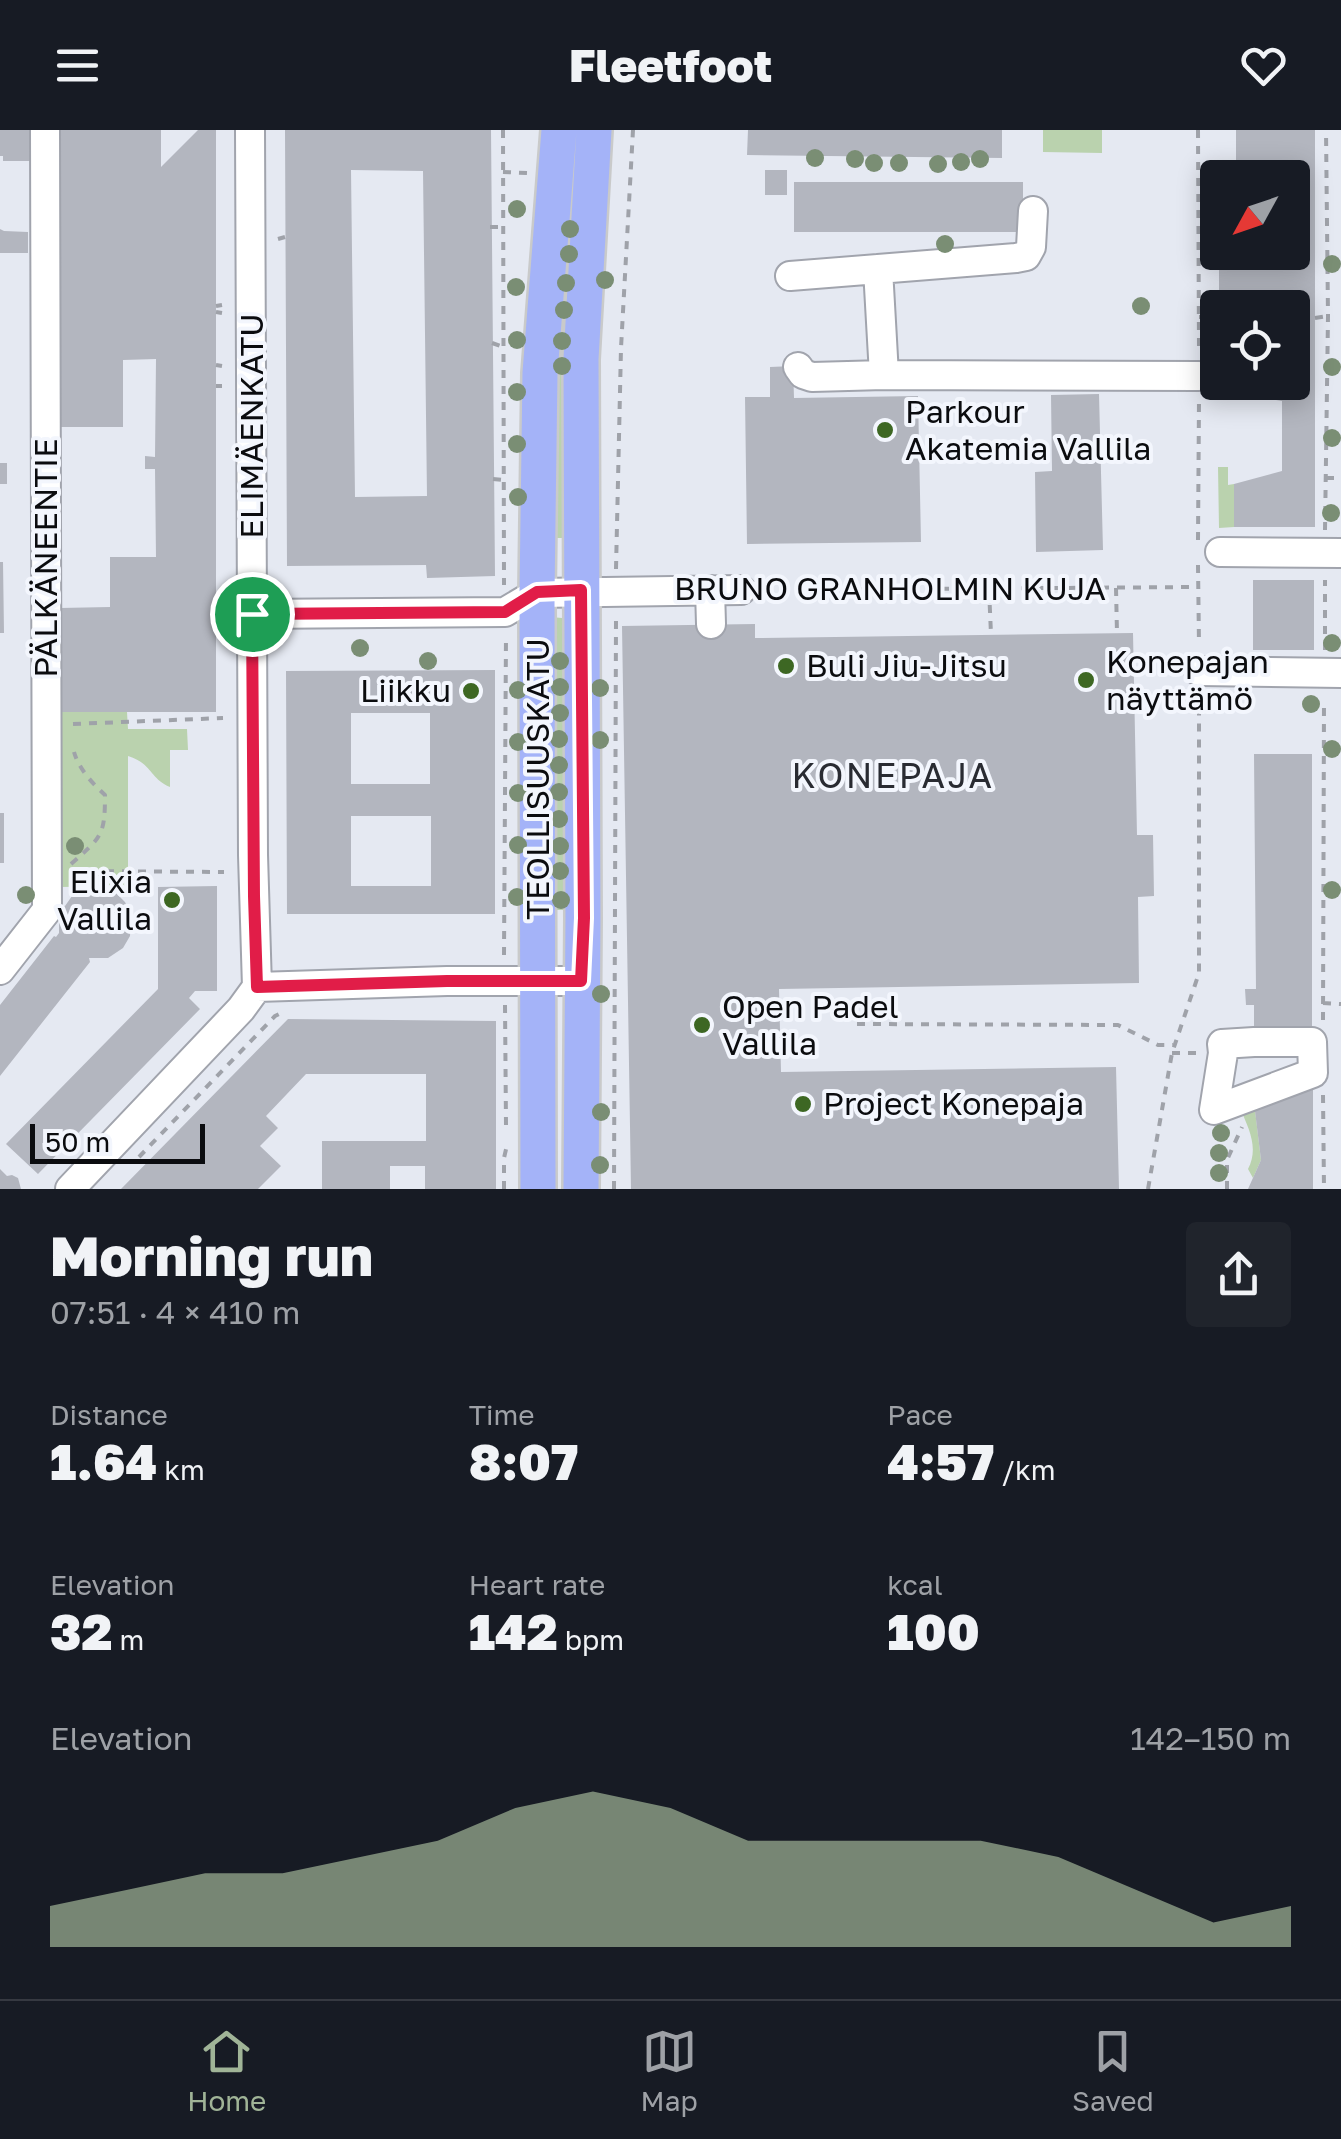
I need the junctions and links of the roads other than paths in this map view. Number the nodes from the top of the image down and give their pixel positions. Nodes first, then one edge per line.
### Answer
1 (45, 130) edge
2 (250, 130) edge
3 (545, 130) edge
4 (560, 130) edge
5 (594, 130) edge
6 (542, 175) junction
7 (1033, 211) dead end
8 (878, 269) junction
9 (790, 276) dead end
10 (798, 367) dead end
11 (884, 375) junction
12 (1199, 376) dead end
13 (1235, 544) dead end
14 (1341, 552) edge
15 (598, 590) junction
16 (710, 590) junction
17 (741, 590) road end
18 (537, 592) junction
19 (252, 614) junction
20 (711, 624) dead end
21 (1199, 671) road end
22 (1341, 673) edge
23 (0, 970) edge
24 (521, 981) junction
25 (581, 981) junction
26 (257, 987) junction
27 (70, 1189) edge
28 (538, 1189) edge
29 (581, 1189) edge

1 - 23 street, PÄLKÄNEENTIE
2 - 19 street, ELIMÄENKATU
3 - 6 main road
4 - 6 main road, TEOLLISUUSKATU
5 - 15 main road, TEOLLISUUSKATU
6 - 18 main road, TEOLLISUUSKATU
7 - 8 street
8 - 9 street
8 - 11 street
10 - 11 street
11 - 12 street
13 - 14 street
15 - 16 street, BRUNO GRANHOLMIN KUJA
15 - 18 street, BRUNO GRANHOLMIN KUJA
15 - 25 main road, TEOLLISUUSKATU
16 - 17 street, BRUNO GRANHOLMIN KUJA
16 - 20 street
18 - 19 street
18 - 24 main road, TEOLLISUUSKATU
19 - 26 street, ELIMÄENKATU
21 - 22 street
24 - 25 street
24 - 26 street
24 - 28 main road, TEOLLISUUSKATU
25 - 29 main road
26 - 27 street

